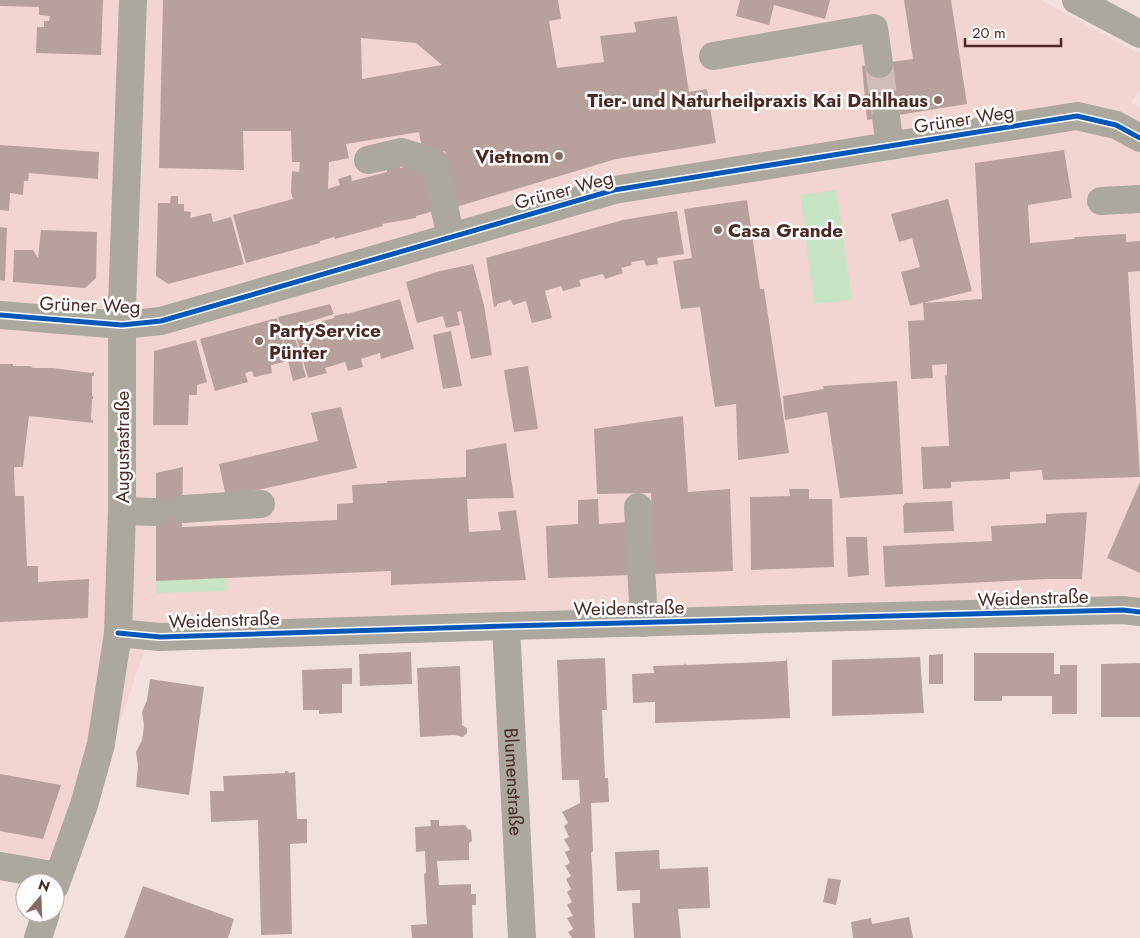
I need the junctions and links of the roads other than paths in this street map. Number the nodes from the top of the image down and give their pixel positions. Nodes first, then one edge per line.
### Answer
1 (132, 0) edge
2 (1076, 0) edge
3 (1140, 34) edge
4 (713, 56) dead end
5 (879, 64) tunnel mouth
6 (886, 117) tunnel mouth
7 (1140, 138) edge
8 (890, 146) junction
9 (368, 160) dead end
10 (1140, 199) edge
11 (1101, 201) dead end
12 (451, 237) junction
13 (0, 315) edge
14 (122, 325) junction
15 (261, 504) dead end
16 (638, 507) dead end
17 (122, 511) junction
18 (1140, 612) edge
19 (644, 623) junction
20 (506, 626) junction
21 (118, 633) junction
22 (0, 866) edge
23 (27, 873) edge
24 (60, 873) edge
25 (43, 923) edge
26 (38, 938) edge
27 (522, 938) edge

1 - 14 street, Augustastraße
2 - 3 street
4 - 5 street
6 - 8 street
7 - 8 street, Grüner Weg
8 - 12 street, Grüner Weg
9 - 12 street
10 - 11 street
12 - 14 street, Grüner Weg
13 - 14 street, Grüner Weg
14 - 17 street, Augustastraße
15 - 17 street
16 - 19 street
17 - 21 street, Augustastraße
18 - 19 street, Weidenstraße
19 - 20 street, Weidenstraße
20 - 21 street, Weidenstraße
20 - 27 street, Blumenstraße
21 - 24 street, Augustastraße
22 - 23 street
25 - 26 street

